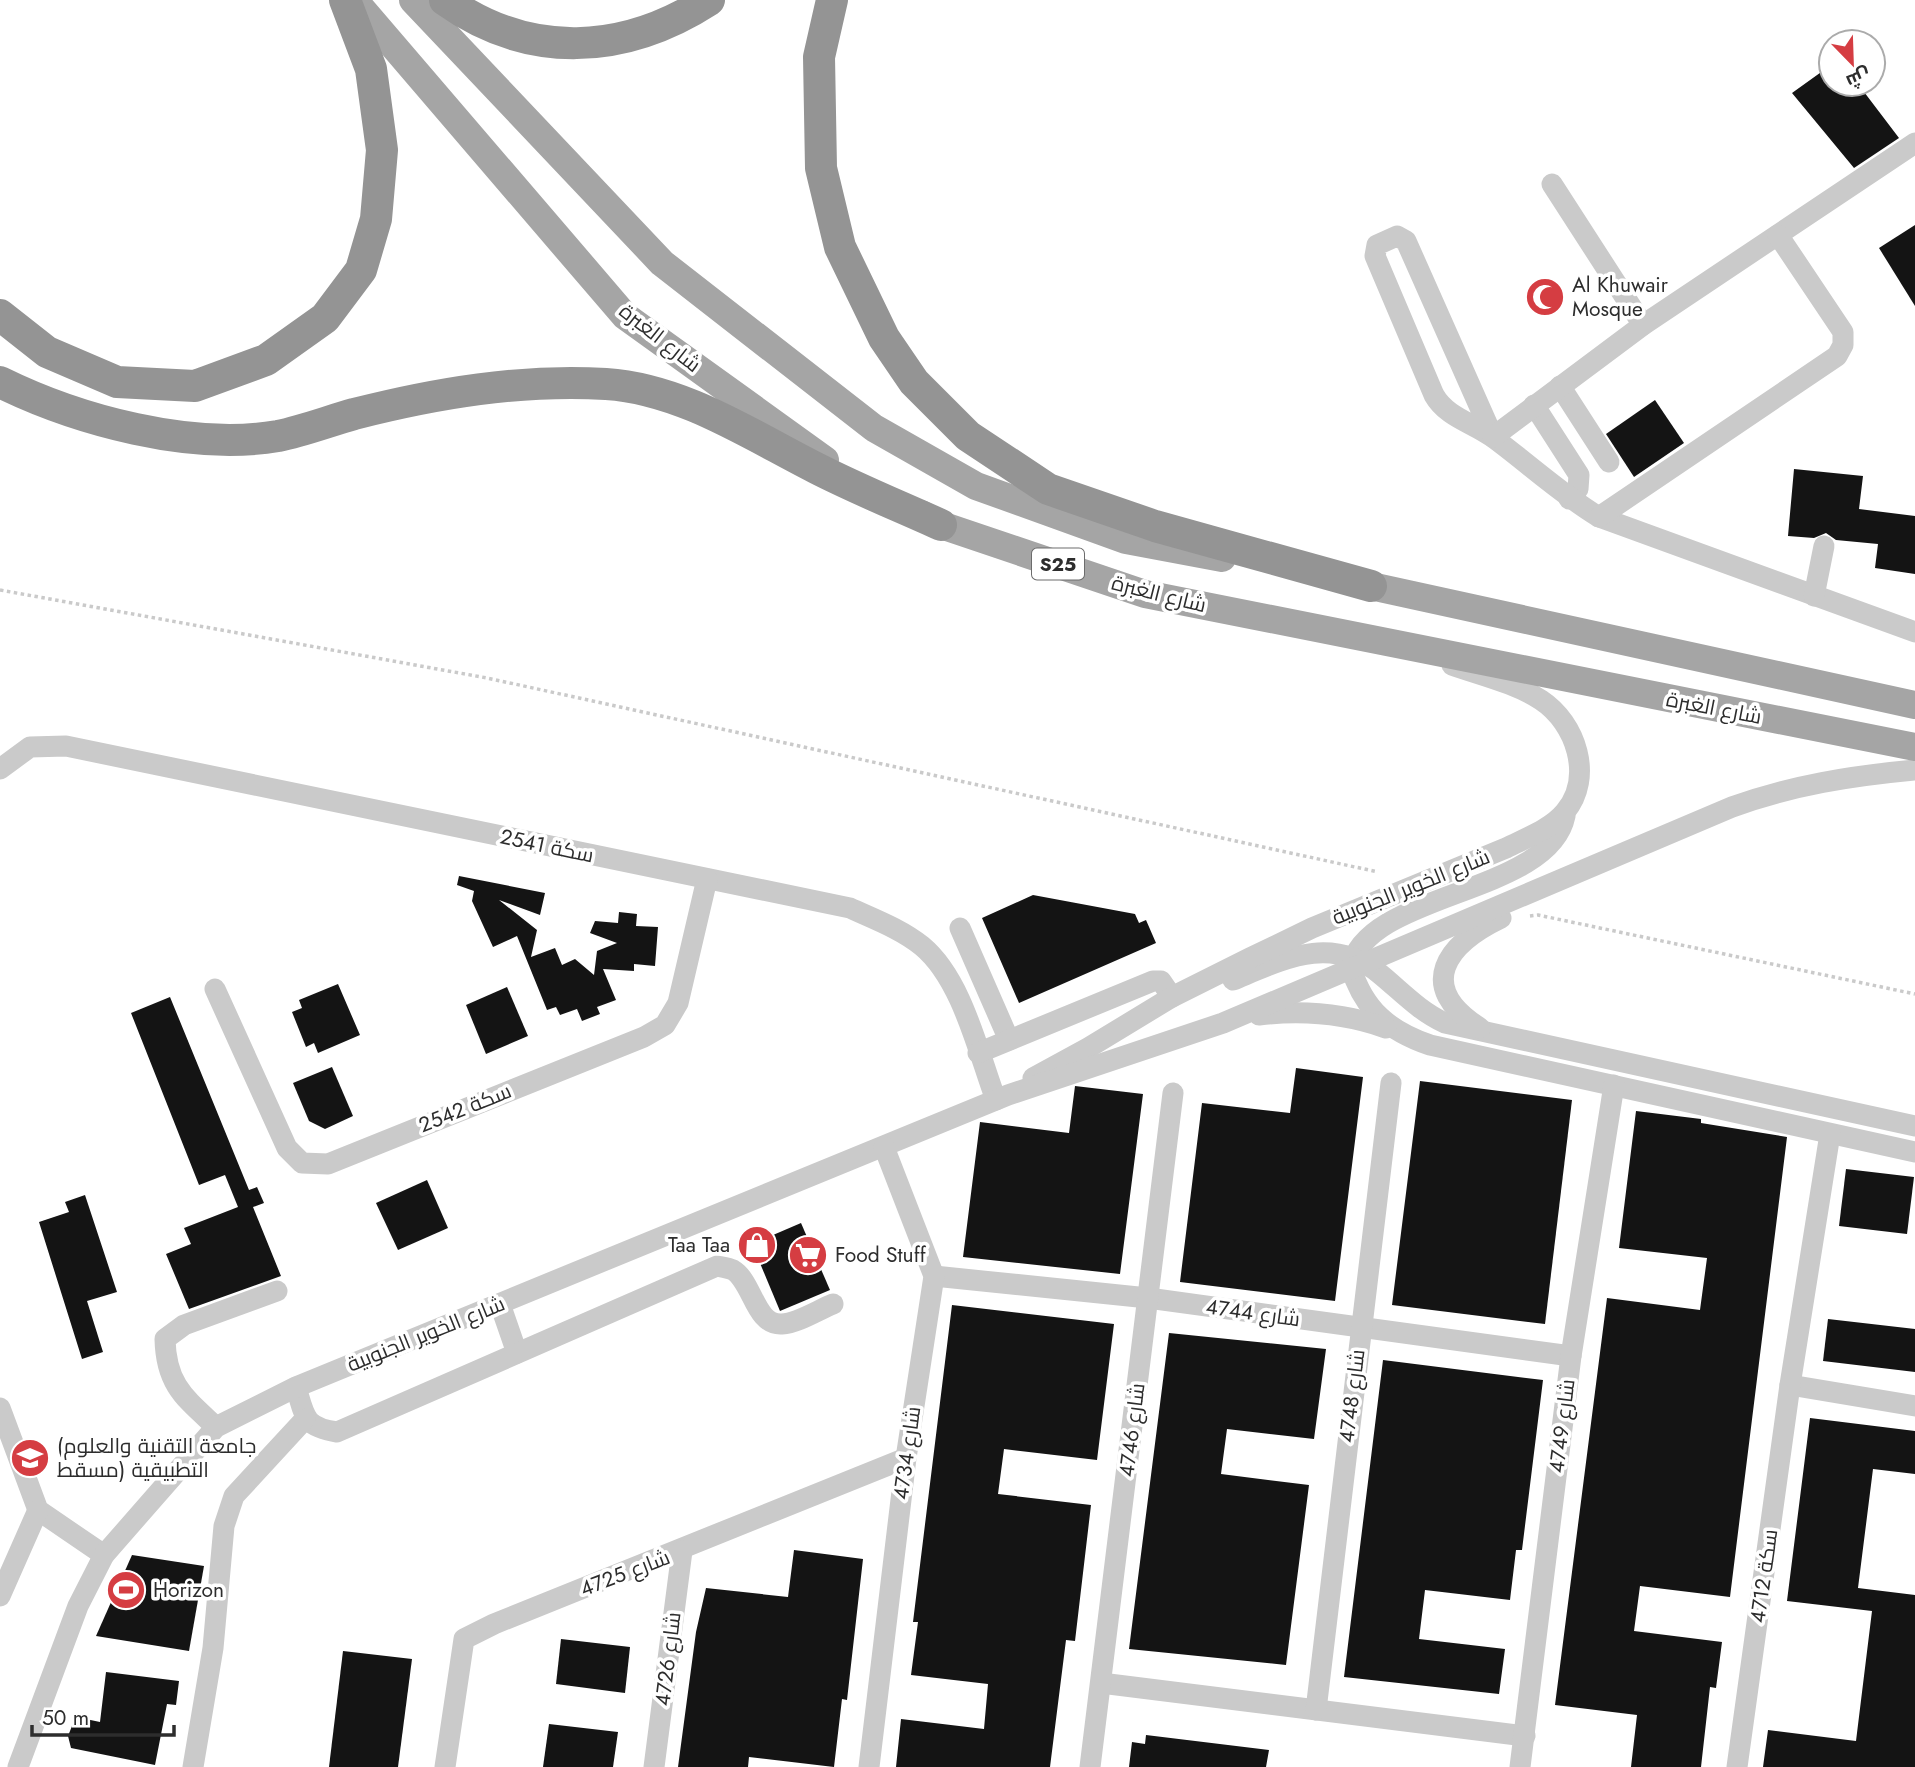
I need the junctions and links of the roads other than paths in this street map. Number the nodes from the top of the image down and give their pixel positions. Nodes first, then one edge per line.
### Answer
1 (345, 0) edge
2 (354, 0) edge
3 (413, 0) edge
4 (445, 0) edge
5 (709, 0) edge
6 (832, 0) edge
7 (1915, 143) edge
8 (1552, 184) dead end
9 (1778, 235) junction
10 (0, 316) edge
11 (1643, 325) junction
12 (0, 382) edge
13 (1560, 386) junction
14 (1534, 405) junction
15 (1493, 437) junction
16 (1608, 462) dead end
17 (1569, 499) junction
18 (1599, 517) junction
19 (941, 525) junction
20 (1824, 546) dead end
21 (1371, 586) junction
22 (1814, 596) junction
23 (1915, 632) edge
24 (1398, 646) junction
25 (1915, 687) edge
26 (1877, 698) junction
27 (1915, 705) edge
28 (1915, 747) edge
29 (0, 769) edge
30 (1915, 770) edge
31 (1566, 811) junction
32 (1660, 836) junction
33 (707, 879) junction
34 (960, 928) dead end
35 (1356, 962) junction
36 (980, 974) junction
37 (954, 986) junction
38 (215, 989) dead end
39 (1172, 997) junction
40 (1223, 1023) junction
41 (1397, 1032) junction
42 (1498, 1035) junction
43 (1009, 1040) junction
44 (1088, 1048) junction
45 (978, 1053) junction
46 (1391, 1083) dead end
47 (1614, 1086) junction
48 (1173, 1093) dead end
49 (1002, 1097) junction
50 (1915, 1126) edge
51 (1830, 1134) junction
52 (884, 1147) junction
53 (1915, 1152) edge
54 (934, 1276) junction
55 (277, 1291) dead end
56 (1148, 1298) junction
57 (500, 1304) junction
58 (833, 1304) dead end
59 (1360, 1328) junction
60 (517, 1353) junction
61 (1571, 1356) junction
62 (1790, 1385) junction
63 (296, 1388) junction
64 (1915, 1406) edge
65 (0, 1408) edge
66 (305, 1419) junction
67 (216, 1427) junction
68 (906, 1458) junction
69 (38, 1510) junction
70 (682, 1550) junction
71 (104, 1555) junction
72 (0, 1596) edge
73 (1101, 1683) junction
74 (1316, 1710) junction
75 (1525, 1736) junction
76 (18, 1767) edge
77 (193, 1767) edge
78 (445, 1767) edge
79 (654, 1767) edge
80 (869, 1767) edge
81 (1090, 1767) edge
82 (1520, 1767) edge
83 (1737, 1767) edge

1 - 10 highway
2 - 19 main road, شارع الغبرة / S25
3 - 21 main road, شارع الغبرة / S25
4 - 5 highway
6 - 21 highway
7 - 9 street
8 - 11 street
9 - 11 street
9 - 18 street
11 - 13 street
12 - 19 highway
13 - 14 street
13 - 16 street
14 - 15 street
14 - 17 street
15 - 15 street
15 - 17 street
17 - 18 street
18 - 22 street
19 - 24 main road, شارع الغبرة / S25
20 - 22 street
21 - 26 main road, شارع الغبرة / S25
22 - 23 street
24 - 28 main road, شارع الغبرة / S25
24 - 31 street
25 - 26 street
26 - 27 main road, شارع الغبرة / S25
29 - 33 street, سكة 2541
30 - 32 street, شارع الخوير الجنوبية
31 - 35 street
31 - 39 street, شارع الخوير الجنوبية
32 - 35 street, شارع الخوير الجنوبية
32 - 42 street
33 - 37 street, سكة 2541
33 - 38 street, سكة 2542
34 - 36 street
35 - 40 street, شارع الخوير الجنوبية
35 - 41 street
35 - 42 street
35 - 44 street
36 - 37 street
36 - 43 street
37 - 45 street, سكة 2541
39 - 43 street
39 - 44 street, شارع الخوير الجنوبية
40 - 41 street
40 - 49 street, شارع الخوير الجنوبية
41 - 47 street
42 - 50 street
43 - 45 street
44 - 49 street, شارع الخوير الجنوبية
45 - 49 street, سكة 2541
46 - 59 street, 4748 شارع
47 - 51 street
47 - 61 street, 4749 شارع
48 - 56 street, 4746 شارع
49 - 52 street, شارع الخوير الجنوبية
51 - 53 street
51 - 62 street, سكة 4712
52 - 54 street, 4734 شارع
52 - 57 street, شارع الخوير الجنوبية
54 - 56 street, 4744 شارع
54 - 68 street, 4734 شارع
55 - 67 street
56 - 59 street, 4744 شارع
56 - 73 street, 4746 شارع
57 - 60 street
57 - 63 street, شارع الخوير الجنوبية
58 - 60 street
59 - 61 street, 4744 شارع
59 - 74 street, 4748 شارع
60 - 66 street
61 - 75 street, 4749 شارع
62 - 64 street
62 - 83 street, سكة 4712
63 - 66 street
63 - 67 street, شارع الخوير الجنوبية
65 - 69 street
66 - 77 street
67 - 71 street, شارع الخوير الجنوبية
68 - 70 street, 4725 شارع
68 - 80 street, 4734 شارع
69 - 71 street
69 - 72 street
70 - 78 street, 4725 شارع
70 - 79 street, 4726 شارع
71 - 76 street, شارع الخوير الجنوبية
73 - 74 street
73 - 81 street, 4746 شارع
74 - 75 street
75 - 82 street, 4749 شارع

